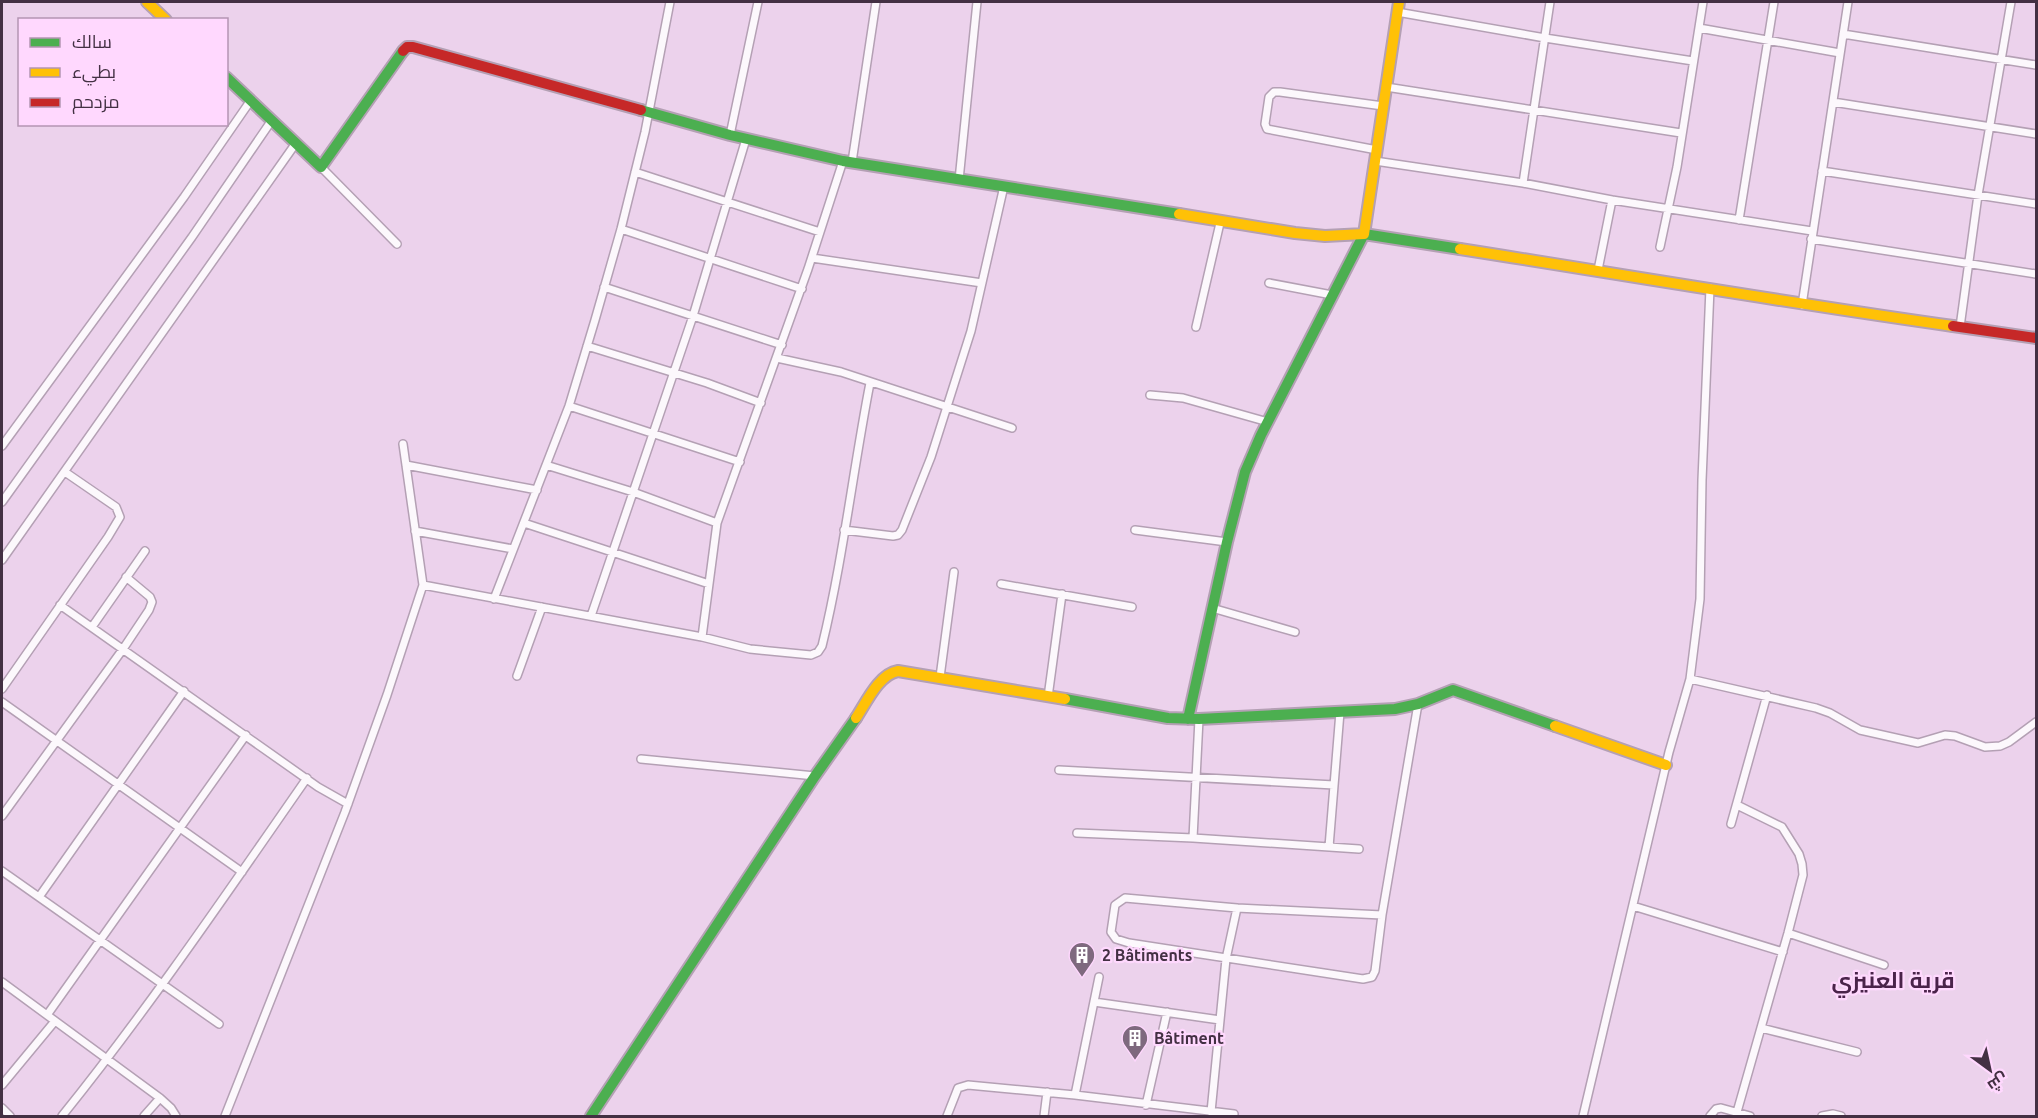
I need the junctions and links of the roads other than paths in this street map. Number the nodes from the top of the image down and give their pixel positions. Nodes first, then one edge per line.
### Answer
1 (147, 2) edge
2 (670, 2) edge
3 (758, 2) edge
4 (876, 2) edge
5 (977, 2) edge
6 (1550, 2) edge
7 (1703, 2) edge
8 (1774, 2) edge
9 (1848, 2) edge
10 (2011, 2) edge
11 (1398, 7) edge
12 (164, 18) edge
13 (1699, 28) junction
14 (1843, 34) junction
15 (1545, 38) junction
16 (1768, 40) junction
17 (1840, 53) junction
18 (2001, 60) junction
19 (1693, 61) junction
20 (2037, 65) edge
21 (228, 79) edge
22 (1386, 87) junction
23 (251, 100) junction
24 (1833, 102) junction
25 (1383, 106) junction
26 (1535, 109) junction
27 (649, 113) junction
28 (272, 120) junction
29 (1990, 127) junction
30 (1681, 133) junction
31 (2037, 134) edge
32 (730, 135) junction
33 (746, 139) junction
34 (296, 143) junction
35 (1376, 155) junction
36 (847, 162) junction
37 (321, 167) junction
38 (1822, 171) junction
39 (635, 172) junction
40 (959, 180) junction
41 (1523, 183) junction
42 (1004, 186) junction
43 (1978, 195) junction
44 (1612, 200) junction
45 (728, 201) junction
46 (2037, 204) edge
47 (1668, 210) junction
48 (1739, 220) junction
49 (1220, 223) junction
50 (621, 229) junction
51 (820, 232) junction
52 (1364, 234) junction
53 (1811, 235) junction
54 (397, 244) dead end
55 (1660, 247) dead end
56 (711, 258) junction
57 (812, 258) junction
58 (1968, 263) junction
59 (1598, 270) junction
60 (2037, 274) edge
61 (982, 283) junction
62 (1269, 283) dead end
63 (604, 287) junction
64 (1710, 288) junction
65 (802, 289) junction
66 (1332, 295) junction
67 (1802, 305) junction
68 (693, 316) junction
69 (1196, 327) dead end
70 (1960, 327) junction
71 (2037, 338) edge
72 (782, 345) junction
73 (587, 346) junction
74 (777, 358) junction
75 (673, 374) junction
76 (870, 383) junction
77 (1150, 395) dead end
78 (761, 403) junction
79 (569, 406) junction
80 (946, 407) junction
81 (1268, 422) junction
82 (1012, 428) dead end
83 (653, 434) junction
84 (403, 444) dead end
85 (2, 446) edge
86 (740, 462) junction
87 (406, 465) junction
88 (546, 465) junction
89 (65, 472) junction
90 (537, 490) junction
91 (633, 492) junction
92 (2, 502) edge
93 (524, 523) junction
94 (717, 523) junction
95 (844, 530) junction
96 (1135, 530) dead end
97 (415, 531) junction
98 (1227, 542) junction
99 (513, 549) junction
100 (145, 551) dead end
101 (613, 553) junction
102 (2, 560) edge
103 (954, 572) dead end
104 (126, 578) junction
105 (709, 584) junction
106 (1001, 584) dead end
107 (423, 585) junction
108 (1062, 594) junction
109 (494, 599) junction
110 (60, 605) junction
111 (542, 607) junction
112 (1132, 607) dead end
113 (1212, 608) junction
114 (591, 616) junction
115 (92, 627) junction
116 (1295, 632) dead end
117 (702, 637) junction
118 (123, 649) junction
119 (517, 676) dead end
120 (940, 677) junction
121 (1690, 679) junction
122 (2, 689) edge
123 (184, 691) junction
124 (1767, 695) junction
125 (1048, 697) junction
126 (2, 702) edge
127 (1418, 704) junction
128 (1340, 712) junction
129 (1193, 719) junction
130 (2037, 722) edge
131 (246, 735) junction
132 (55, 740) junction
133 (641, 759) dead end
134 (1666, 765) junction
135 (1059, 770) dead end
136 (815, 776) junction
137 (307, 778) junction
138 (1196, 778) junction
139 (119, 785) junction
140 (1334, 785) junction
141 (348, 804) junction
142 (1737, 805) junction
143 (2, 816) edge
144 (1731, 824) dead end
145 (182, 828) junction
146 (1077, 833) dead end
147 (1193, 838) junction
148 (1329, 847) junction
149 (1359, 849) dead end
150 (2, 871) edge
151 (242, 872) junction
152 (39, 897) junction
153 (1633, 906) junction
154 (1237, 908) junction
155 (1382, 915) junction
156 (1788, 933) junction
157 (99, 941) junction
158 (1783, 952) junction
159 (1226, 959) junction
160 (1884, 965) dead end
161 (1099, 977) dead end
162 (2, 982) edge
163 (162, 985) junction
164 (1094, 1002) junction
165 (1167, 1012) junction
166 (47, 1015) junction
167 (1220, 1020) junction
168 (55, 1021) junction
169 (219, 1024) dead end
170 (1761, 1028) junction
171 (1857, 1052) dead end
172 (108, 1059) junction
173 (2, 1085) edge
174 (1047, 1092) junction
175 (1075, 1095) junction
176 (160, 1098) junction
177 (1146, 1105) junction
178 (2, 1108) edge
179 (1211, 1112) junction
180 (1737, 1112) junction
181 (1234, 1114) dead end
182 (10, 1116) edge
183 (62, 1116) edge
184 (144, 1116) edge
185 (176, 1116) edge
186 (225, 1116) edge
187 (591, 1116) edge
188 (947, 1116) edge
189 (1044, 1116) edge
190 (1583, 1116) edge
191 (1710, 1116) edge
192 (1750, 1116) edge
193 (1822, 1116) edge
194 (1841, 1116) edge

1 - 12 street
2 - 27 street
3 - 32 street
4 - 36 street
5 - 40 street
6 - 15 street
7 - 13 street
8 - 16 street
9 - 14 street
10 - 18 street
11 - 15 street
11 - 22 street
13 - 16 street
13 - 19 street
14 - 17 street
14 - 18 street
15 - 19 street
15 - 26 street
16 - 17 street
16 - 48 street
17 - 24 street
18 - 20 street
18 - 29 street
19 - 30 street
21 - 23 street
22 - 25 street
22 - 26 street
23 - 28 street
23 - 85 street
24 - 29 street
24 - 38 street
25 - 35 street
25 - 35 street
26 - 30 street
26 - 41 street
27 - 32 street
27 - 37 street
27 - 39 street
28 - 34 street
28 - 92 street
29 - 31 street
29 - 43 street
30 - 47 street
32 - 33 street
33 - 36 street
33 - 45 street
34 - 37 street
34 - 89 street
35 - 41 street
35 - 52 street
36 - 40 street
36 - 51 street
37 - 54 street
38 - 43 street
38 - 53 street
39 - 45 street
39 - 50 street
40 - 42 street
41 - 44 street
42 - 49 street
42 - 61 street
43 - 46 street
43 - 58 street
44 - 47 street
44 - 59 street
45 - 51 street
45 - 56 street
47 - 48 street
47 - 55 street
48 - 53 street
49 - 52 street
49 - 69 street
50 - 56 street
50 - 63 street
51 - 57 street
52 - 59 street
52 - 66 street
53 - 58 street
53 - 67 street
56 - 65 street
56 - 68 street
57 - 61 street
57 - 65 street
58 - 60 street
58 - 70 street
59 - 64 street
61 - 80 street
62 - 66 street
63 - 68 street
63 - 73 street
64 - 67 street
64 - 121 street
65 - 72 street
66 - 81 street
67 - 70 street
68 - 72 street
68 - 75 street
70 - 71 street
72 - 74 street
73 - 75 street
73 - 79 street
74 - 76 street
74 - 78 street
75 - 78 street
75 - 83 street
76 - 80 street
76 - 95 street
77 - 81 street
78 - 86 street
79 - 83 street
79 - 88 street
80 - 82 street
80 - 95 street
81 - 98 street
83 - 86 street
83 - 91 street
84 - 87 street
86 - 94 street
87 - 90 street
87 - 97 street
88 - 90 street
88 - 91 street
89 - 102 street
89 - 110 street
90 - 93 street
91 - 94 street
91 - 101 street
93 - 99 street
93 - 101 street
94 - 105 street
95 - 117 street
96 - 98 street
97 - 99 street
97 - 107 street
98 - 113 street
99 - 109 street
100 - 104 street
101 - 105 street
101 - 114 street
103 - 120 street
104 - 115 street
104 - 118 street
105 - 117 street
106 - 108 street
107 - 109 street
107 - 141 street
108 - 112 street
108 - 125 street
109 - 111 street
110 - 115 street
110 - 122 street
111 - 114 street
111 - 119 street
113 - 116 street
113 - 129 street
114 - 117 street
115 - 118 street
118 - 123 street
118 - 132 street
120 - 125 street
120 - 136 street
121 - 124 street
121 - 134 street
123 - 131 street
123 - 139 street
124 - 130 street
124 - 142 street
125 - 129 street
126 - 132 street
127 - 128 street
127 - 134 street
127 - 155 street
128 - 129 street
128 - 140 street
129 - 138 street
131 - 137 street
131 - 145 street
132 - 139 street
132 - 143 street
133 - 136 street
134 - 153 street
135 - 138 street
136 - 187 street
137 - 141 street
137 - 151 street
138 - 140 street
138 - 147 street
139 - 145 street
139 - 152 street
140 - 148 street
141 - 186 street
142 - 144 street
142 - 156 street
145 - 151 street
145 - 157 street
146 - 147 street
147 - 148 street
148 - 149 street
150 - 152 street
151 - 163 street
152 - 157 street
153 - 158 street
153 - 190 street
154 - 155 street
154 - 159 street
154 - 159 street
155 - 159 street
156 - 158 street
156 - 160 street
157 - 163 street
157 - 166 street
158 - 170 street
159 - 167 street
161 - 164 street
162 - 166 street
163 - 169 street
163 - 172 street
164 - 165 street
164 - 175 street
165 - 167 street
165 - 177 street
166 - 168 street
167 - 179 street
168 - 172 street
168 - 173 street
170 - 171 street
170 - 180 street
172 - 176 street
172 - 183 street
174 - 175 street
174 - 188 street
174 - 189 street
175 - 177 street
176 - 184 street
176 - 185 street
177 - 179 street
178 - 182 street
179 - 181 street
180 - 191 street
180 - 192 street
193 - 194 street

